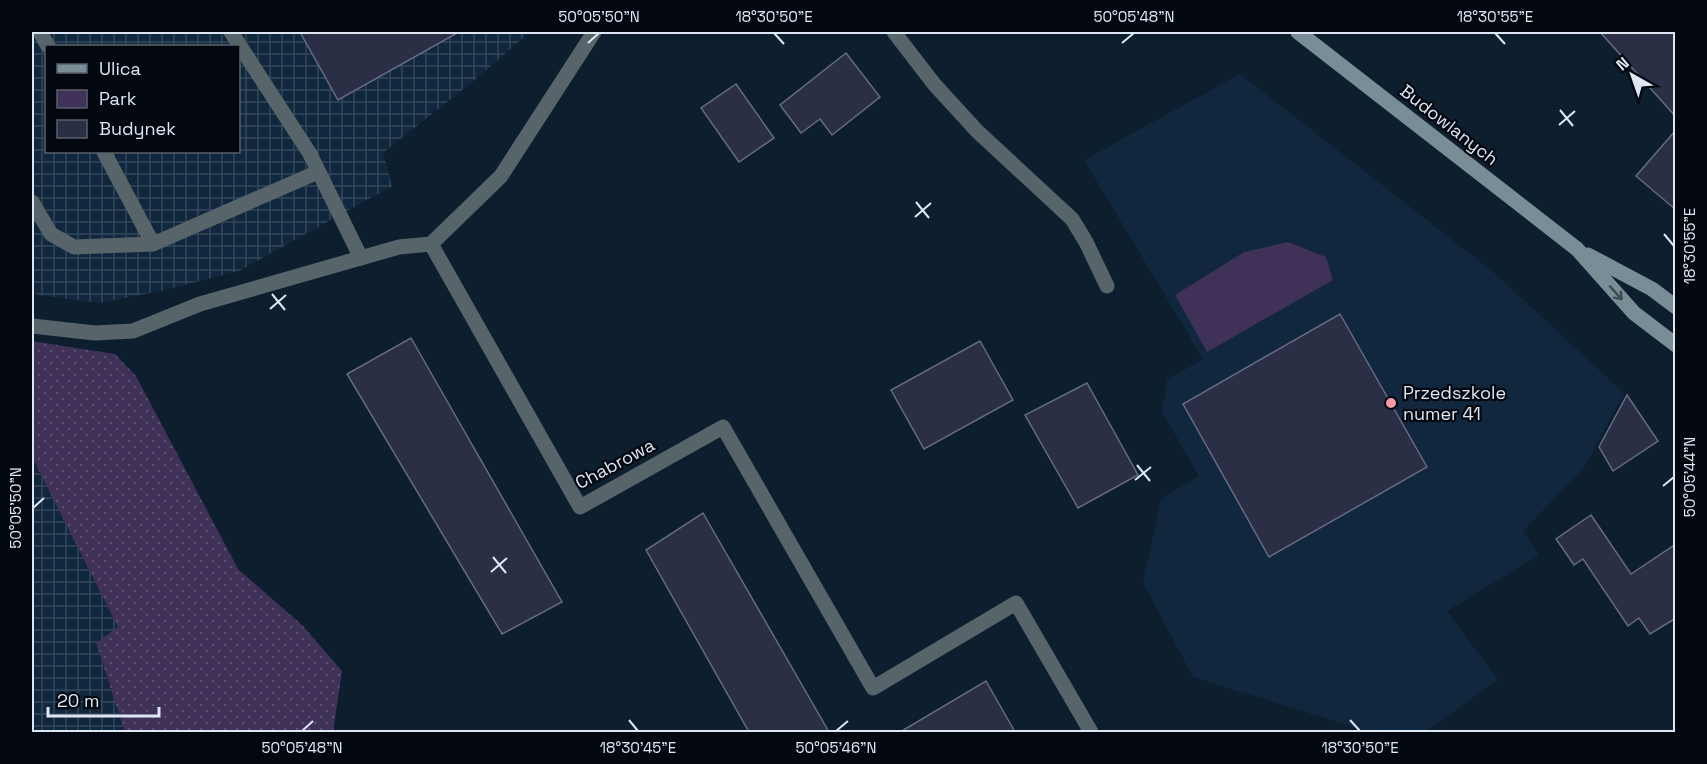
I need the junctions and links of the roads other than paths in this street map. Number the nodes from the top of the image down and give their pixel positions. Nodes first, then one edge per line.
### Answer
1 (231, 32) edge
2 (594, 32) edge
3 (894, 32) edge
4 (1298, 32) edge
5 (239, 45) edge
6 (240, 46) edge
7 (105, 153) edge
8 (318, 172) junction
9 (32, 202) edge
10 (153, 244) junction
11 (431, 244) junction
12 (1577, 249) junction
13 (361, 258) junction
14 (1107, 286) dead end
15 (1676, 307) edge
16 (32, 326) edge
17 (1676, 345) edge
18 (1091, 732) edge

1 - 5 street
2 - 11 street
3 - 14 street
4 - 12 main road, Budowlanych
6 - 8 street
7 - 10 street
8 - 10 street
8 - 13 street
9 - 10 street
11 - 13 street
11 - 18 street, Chabrowa
12 - 15 main road, Budowlanych
12 -> 17 main road, Budowlanych
13 - 16 street

